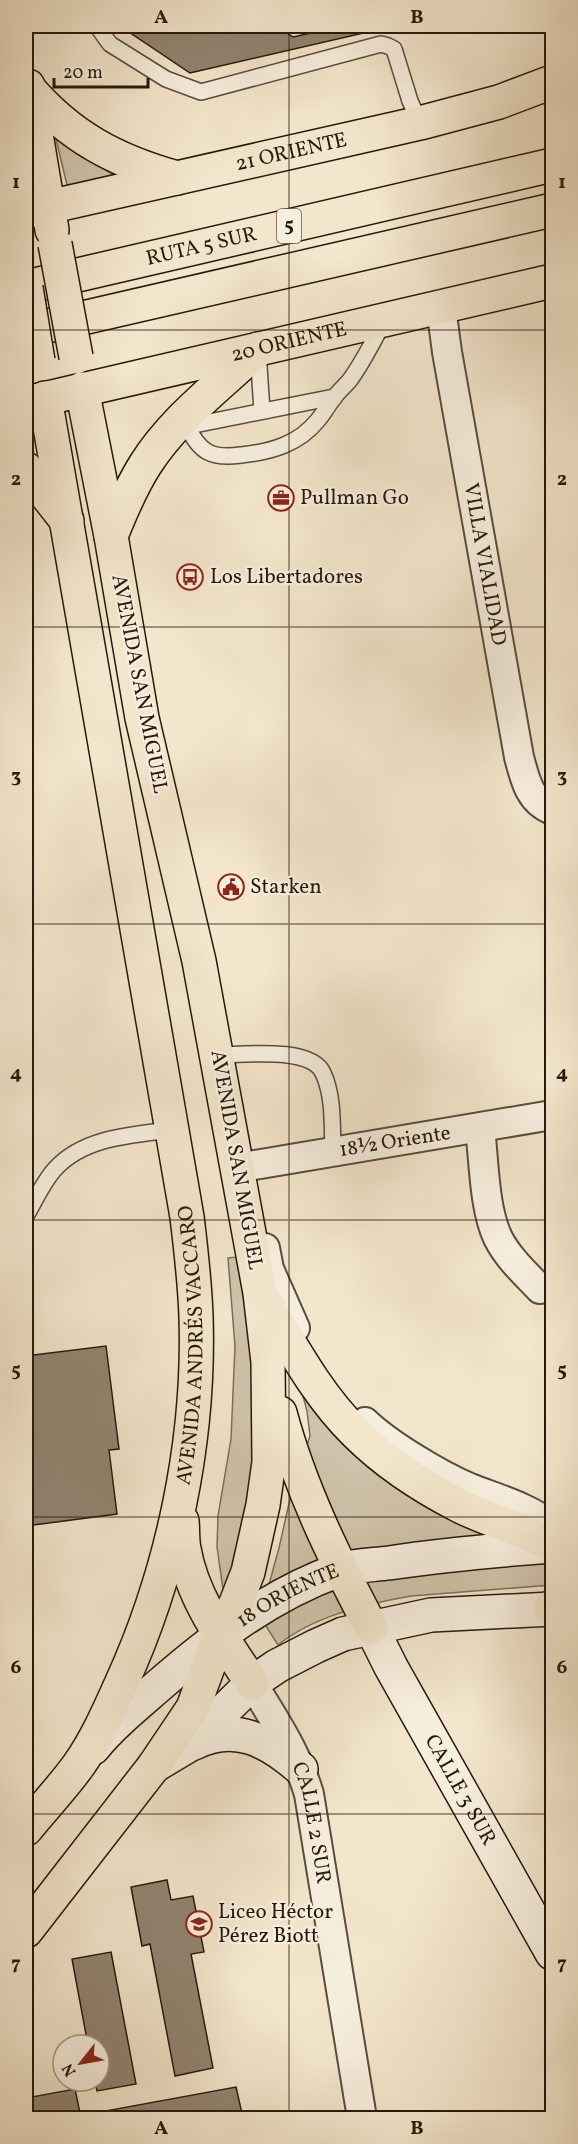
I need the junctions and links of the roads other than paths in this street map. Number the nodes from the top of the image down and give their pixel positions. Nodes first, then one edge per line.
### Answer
1 (96, 26) edge
2 (27, 80) edge
3 (548, 82) edge
4 (420, 123) junction
5 (552, 165) edge
6 (180, 179) junction
7 (37, 210) edge
8 (552, 210) edge
9 (552, 281) edge
10 (26, 287) edge
11 (441, 307) junction
12 (385, 320) junction
13 (26, 331) edge
14 (258, 349) junction
15 (82, 389) junction
16 (334, 397) junction
17 (35, 401) edge
18 (262, 411) junction
19 (180, 427) junction
20 (26, 470) edge
21 (67, 521) junction
22 (111, 536) junction
23 (552, 810) edge
24 (119, 828) joint
25 (217, 1056) junction
26 (552, 1115) edge
27 (480, 1128) junction
28 (172, 1130) junction
29 (333, 1152) junction
30 (244, 1167) junction
31 (26, 1216) edge
32 (540, 1289) dead end
33 (260, 1293) junction
34 (268, 1362) junction
35 (181, 1495) junction
36 (552, 1526) edge
37 (552, 1546) edge
38 (341, 1570) junction
39 (552, 1608) edge
40 (370, 1627) junction
41 (220, 1634) junction
42 (252, 1683) junction
43 (189, 1745) junction
44 (78, 1766) junction
45 (154, 1766) junction
46 (301, 1769) junction
47 (26, 1829) edge
48 (26, 1931) edge
49 (549, 1939) edge
50 (362, 2118) edge

1 - 4 lane
2 - 6 main road
2 - 7 main road, AVENIDA SAN MIGUEL
3 - 4 main road, 21 ORIENTE
4 - 6 main road, 21 ORIENTE
5 - 10 main road, RUTA 5 SUR / 5
6 - 7 main road, 21 ORIENTE
7 - 15 main road, AVENIDA SAN MIGUEL, bridge
8 - 13 main road, RUTA 5 SUR / 5
9 - 11 main road, 20 ORIENTE
10 - 17 main road, AVENIDA SAN MIGUEL, bridge
11 - 12 main road, 20 ORIENTE
11 - 23 street, VILLA VIALIDAD
12 - 14 main road, 20 ORIENTE
12 - 16 lane
14 - 15 main road, 20 ORIENTE
14 - 18 lane
14 - 19 main road
15 - 17 main road, 20 ORIENTE
15 - 22 main road, AVENIDA SAN MIGUEL
16 - 18 lane
16 - 19 lane
17 - 21 main road, AVENIDA SAN MIGUEL
18 - 19 lane
19 - 22 main road
20 - 21 main road
21 - 24 main road, AVENIDA SAN MIGUEL
22 - 25 main road, AVENIDA SAN MIGUEL
24 - 28 main road, AVENIDA ANDRÉS VACCARO
25 - 29 lane
25 - 30 main road, AVENIDA SAN MIGUEL
26 - 27 street, 18½ Oriente
27 - 29 street, 18½ Oriente
27 - 32 street
28 - 31 lane
28 - 35 main road, AVENIDA ANDRÉS VACCARO
29 - 30 street, 18½ Oriente
30 - 33 main road, AVENIDA SAN MIGUEL
30 - 36 street
33 - 34 main road
33 - 37 main road
34 - 38 main road
34 - 41 main road
35 - 41 main road
35 - 44 main road, AVENIDA ANDRÉS VACCARO
37 - 38 main road, 18 ORIENTE
38 - 40 main road
38 - 41 main road, 18 ORIENTE
39 - 40 main road
40 - 42 main road
40 - 49 main road, CALLE 3 SUR
41 - 42 main road
41 - 44 main road, 18 ORIENTE
41 - 45 main road
42 - 43 main road
42 - 46 street, CALLE 2 SUR
43 - 45 main road
43 - 46 main road
44 - 47 main road, AVENIDA ANDRÉS VACCARO
45 - 48 main road
46 - 50 street, CALLE 2 SUR

